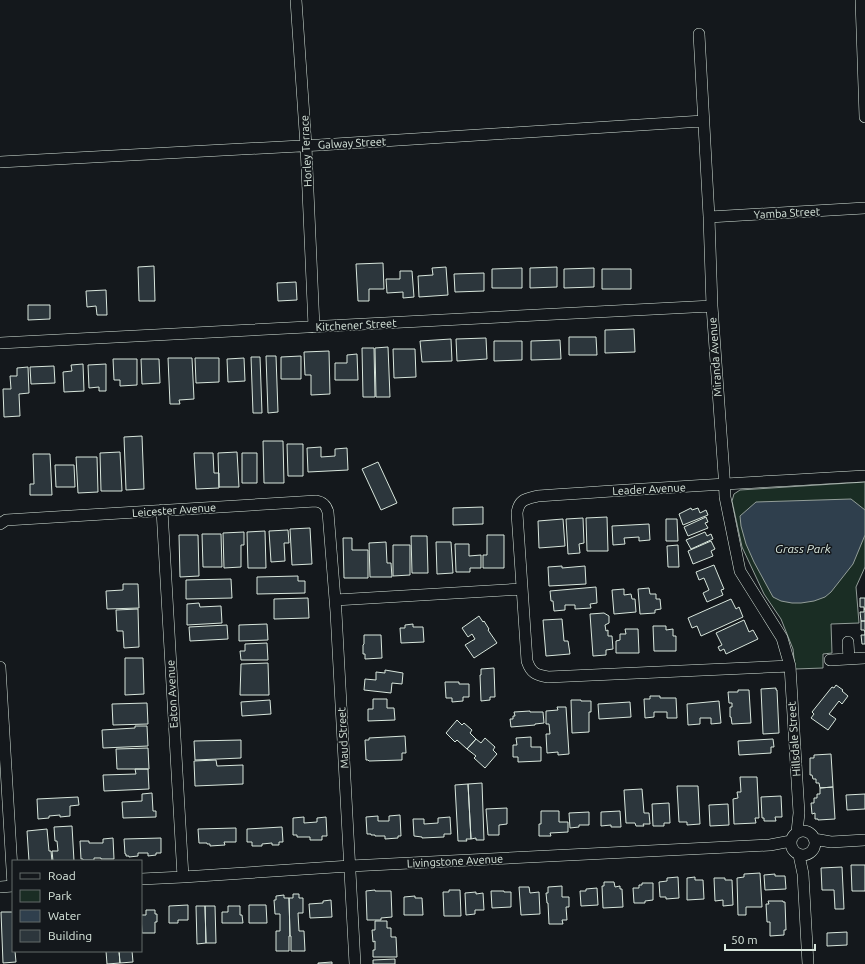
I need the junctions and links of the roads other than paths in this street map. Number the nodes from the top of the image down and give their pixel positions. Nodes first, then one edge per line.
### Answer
1 (296, 0) edge
2 (861, 0) edge
3 (698, 34) dead end
4 (865, 116) edge
5 (704, 121) junction
6 (306, 146) junction
7 (0, 162) edge
8 (865, 208) edge
9 (709, 217) junction
10 (712, 306) junction
11 (314, 327) junction
12 (0, 343) edge
13 (865, 476) edge
14 (725, 485) junction
15 (162, 510) junction
16 (328, 512) joint
17 (0, 524) edge
18 (522, 589) junction
19 (335, 600) junction
20 (848, 642) dead end
21 (865, 658) edge
22 (849, 659) junction
23 (830, 660) dead end
24 (790, 666) junction
25 (0, 667) edge
26 (865, 840) edge
27 (803, 844) junction
28 (350, 866) junction
29 (12, 869) edge
30 (183, 877) junction
31 (142, 879) edge
32 (12, 886) edge
33 (0, 887) edge
34 (354, 964) edge
35 (808, 964) edge

1 - 6 street, Horley Terrace
2 - 4 street
3 - 5 street, Miranda Avenue
5 - 6 street, Galway Street
5 - 9 street, Miranda Avenue
6 - 7 street, Galway Street
6 - 11 street, Horley Terrace
8 - 9 street, Yamba Street
9 - 10 street, Miranda Avenue
10 - 11 street, Kitchener Street
10 - 14 street, Miranda Avenue
11 - 12 street, Kitchener Street
13 - 14 street, Leader Avenue
14 - 18 street, Leader Avenue
14 - 24 street, Miranda Avenue
15 - 16 street, Leicester Avenue
15 - 17 street, Leicester Avenue
15 - 30 street, Eaton Avenue
16 - 19 street, Maud Street
18 - 19 street
18 - 24 street, Leader Avenue
19 - 28 street, Maud Street
20 - 22 street
21 - 22 street
22 - 23 street
24 - 27 street, Hillsdale Street
25 - 29 street
26 - 27 street, Livingstone Avenue
27 - 28 street, Livingstone Avenue
27 - 35 street, Hillsdale Street
28 - 30 street, Livingstone Avenue
28 - 34 street, Maud Street
30 - 31 street, Livingstone Avenue
32 - 33 street

